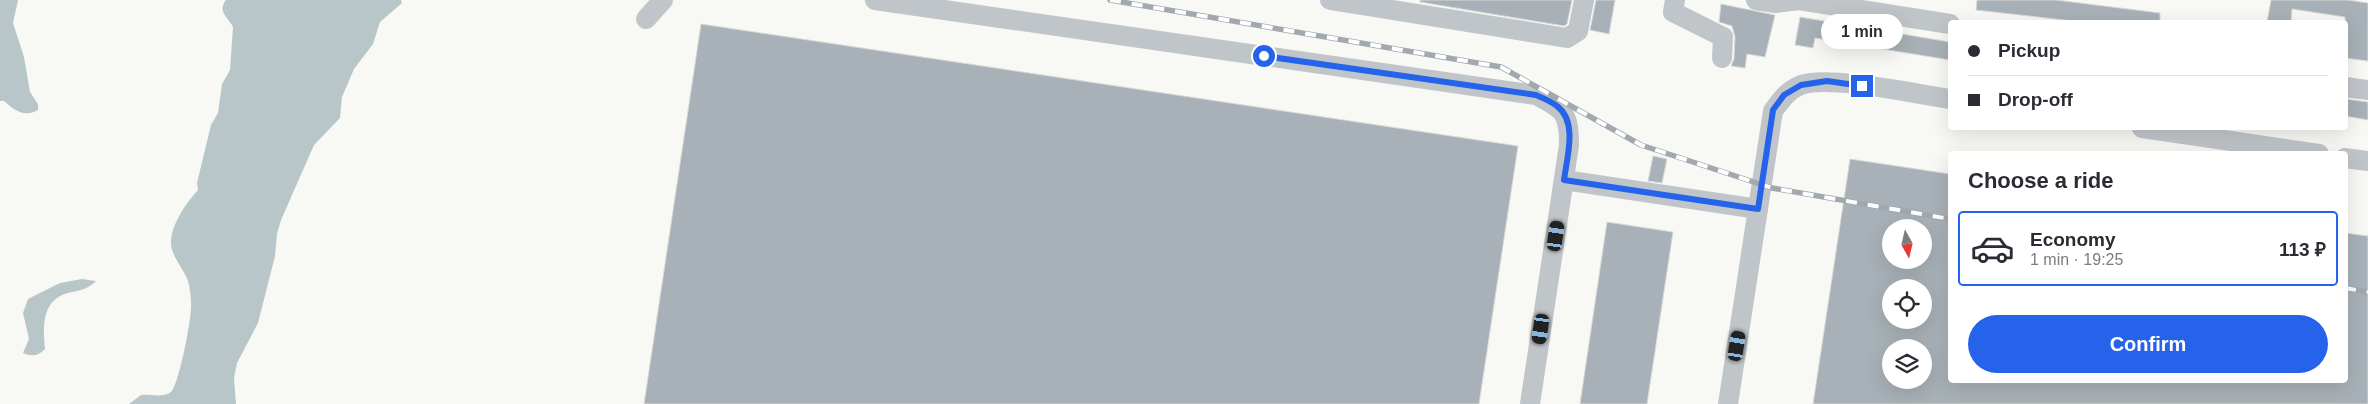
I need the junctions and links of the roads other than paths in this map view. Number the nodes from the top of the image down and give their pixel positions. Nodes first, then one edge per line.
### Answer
1 (663, 0) edge
2 (875, 0) edge
3 (1330, 0) edge
4 (1584, 0) edge
5 (1675, 0) edge
6 (1756, 0) edge
7 (646, 19) dead end
8 (1948, 24) edge
9 (1722, 58) dead end
10 (2348, 87) edge
11 (2368, 90) edge
12 (1948, 99) edge
13 (2156, 130) edge
14 (2299, 151) edge
15 (2348, 158) edge
16 (2368, 161) edge
17 (1564, 180) junction
18 (1758, 209) junction
19 (1530, 404) edge
20 (1728, 404) edge

1 - 7 lane
2 - 17 lane
3 - 4 lane
5 - 9 lane
6 - 8 lane
10 - 11 lane
12 - 18 lane
13 - 14 lane
15 - 16 lane
17 - 18 lane
17 - 19 lane
18 - 20 lane

